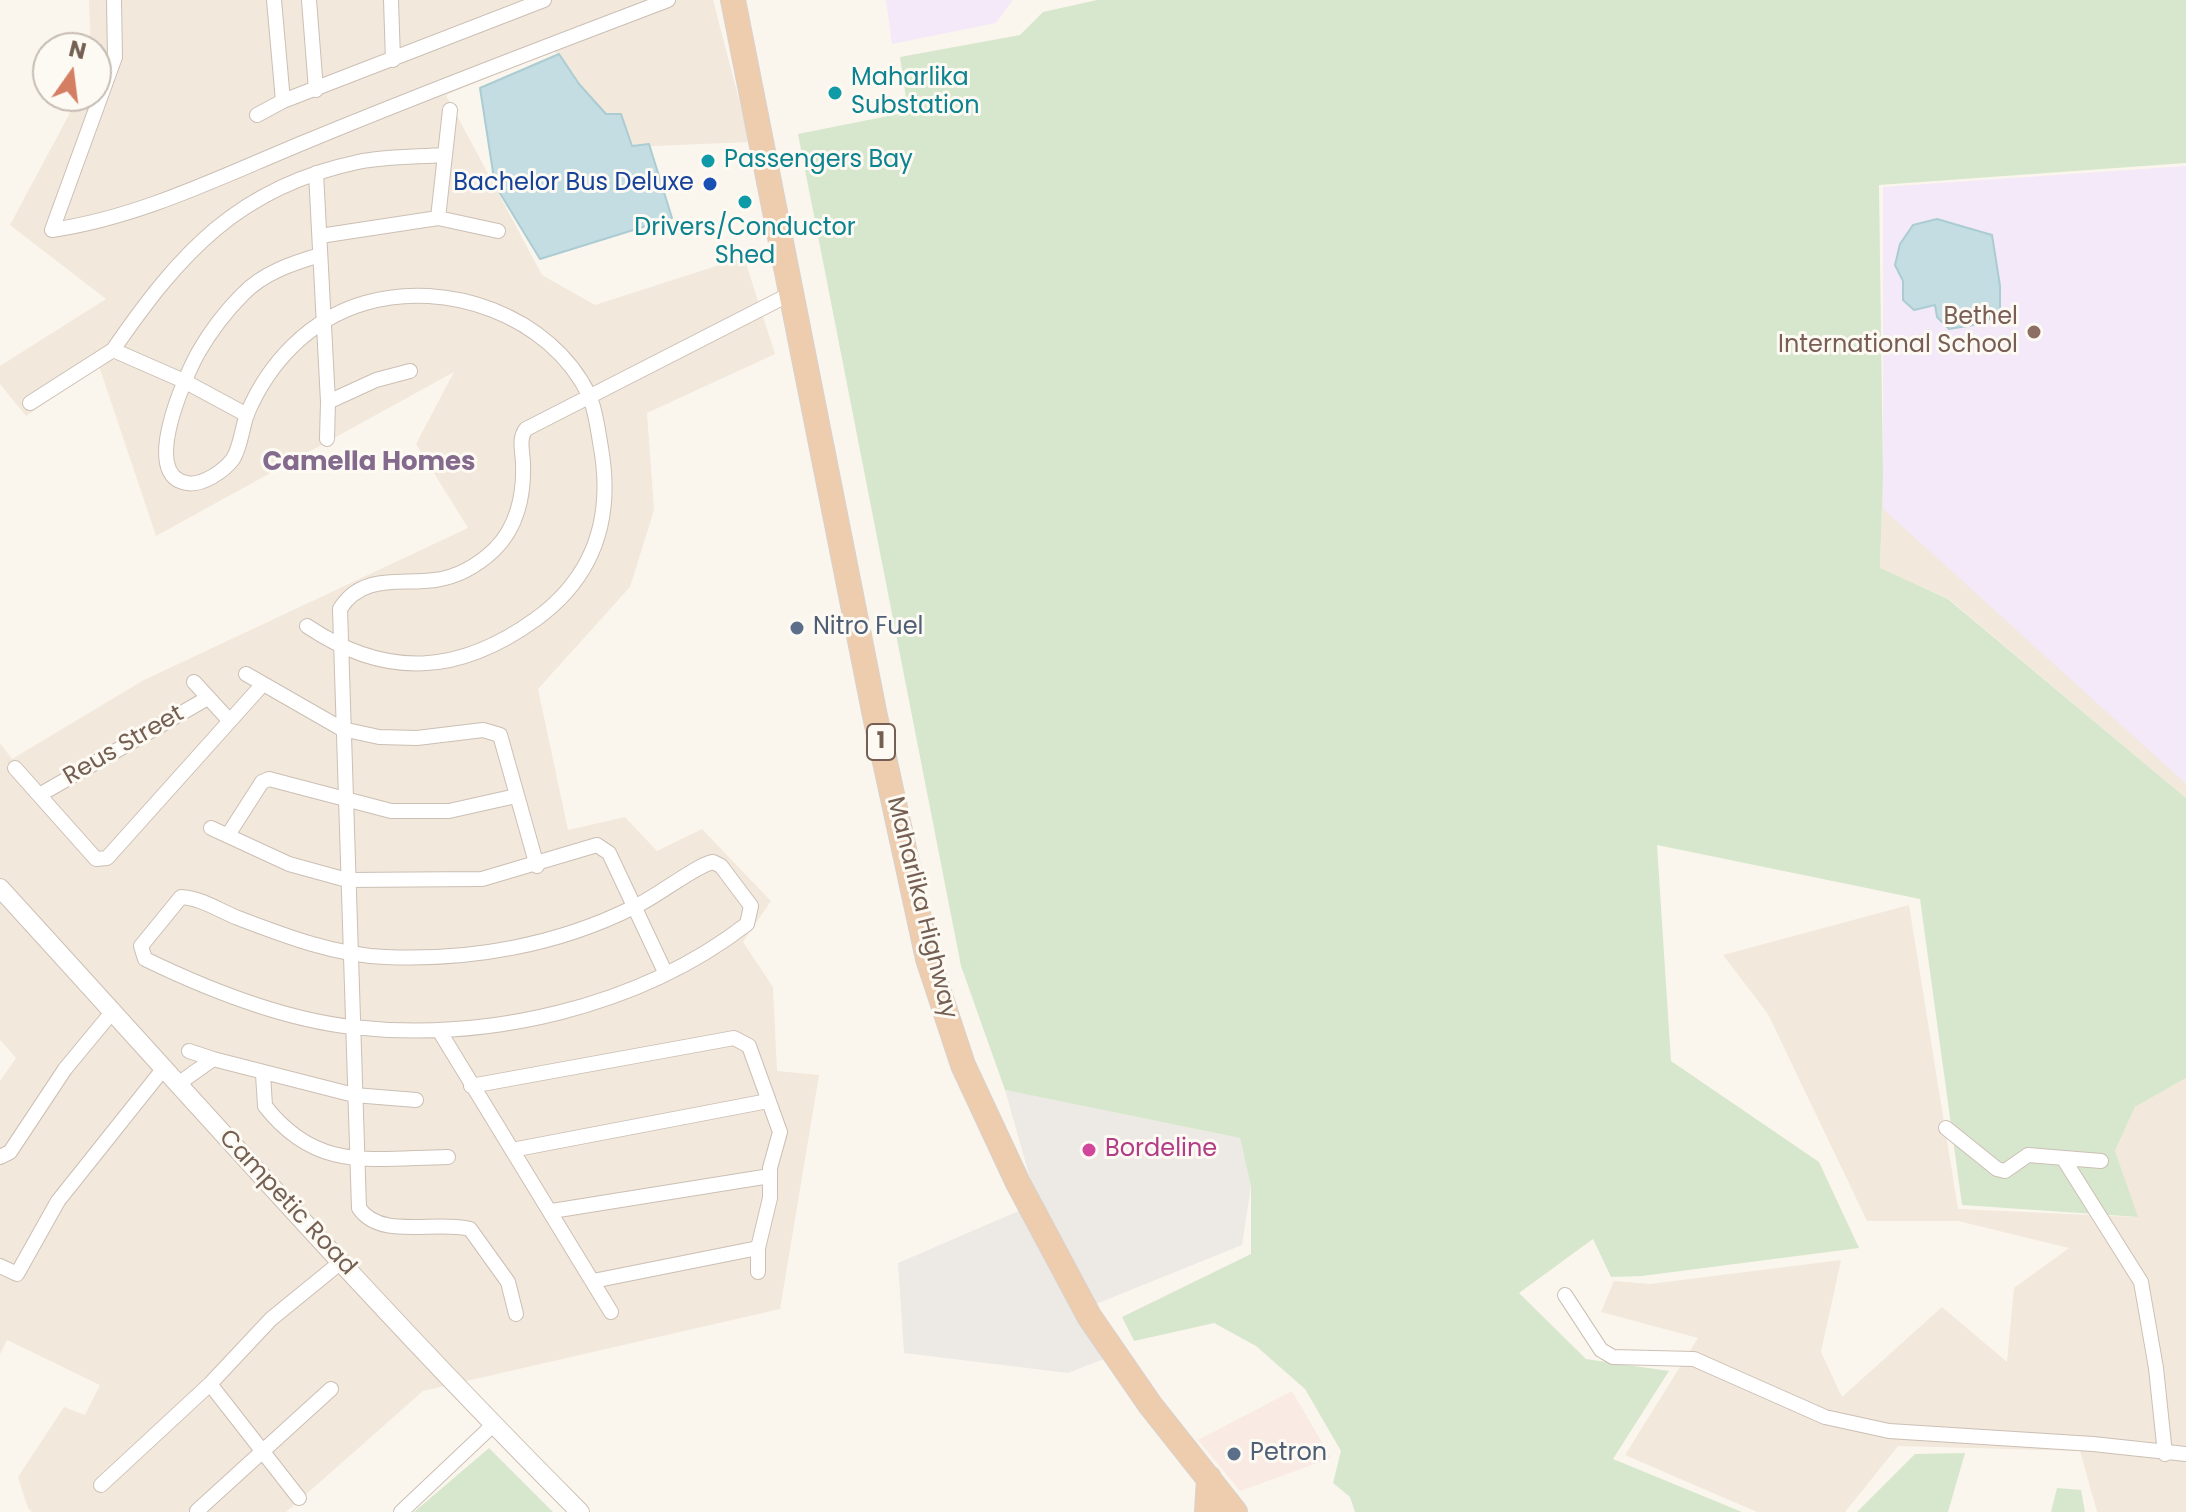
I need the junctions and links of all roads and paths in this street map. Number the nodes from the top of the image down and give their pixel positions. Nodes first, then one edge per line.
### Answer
1 (114, 0) edge
2 (274, 0) edge
3 (309, 0) edge
4 (391, 0) edge
5 (540, 0) edge
6 (668, 0) edge
7 (733, 0) edge
8 (393, 60) junction
9 (316, 90) junction
10 (283, 101) junction
11 (450, 110) dead end
12 (257, 115) dead end
13 (444, 155) junction
14 (316, 173) junction
15 (438, 218) junction
16 (498, 231) dead end
17 (320, 236) junction
18 (320, 255) junction
19 (792, 293) junction
20 (324, 319) junction
21 (113, 350) junction
22 (410, 371) dead end
23 (184, 381) junction
24 (589, 395) junction
25 (328, 402) junction
26 (30, 403) dead end
27 (247, 415) junction
28 (327, 439) dead end
29 (307, 626) dead end
30 (338, 647) junction
31 (246, 674) dead end
32 (194, 682) dead end
33 (263, 684) junction
34 (206, 699) junction
35 (228, 719) junction
36 (342, 729) junction
37 (15, 768) dead end
38 (41, 794) junction
39 (516, 796) junction
40 (344, 801) junction
41 (211, 828) dead end
42 (228, 835) junction
43 (537, 866) junction
44 (347, 880) junction
45 (0, 888) edge
46 (636, 907) junction
47 (350, 953) junction
48 (665, 972) junction
49 (113, 1011) junction
50 (350, 1027) junction
51 (440, 1032) junction
52 (189, 1051) dead end
53 (213, 1059) junction
54 (164, 1068) junction
55 (263, 1074) junction
56 (178, 1084) junction
57 (471, 1086) junction
58 (354, 1095) junction
59 (416, 1100) dead end
60 (768, 1101) junction
61 (1946, 1128) dead end
62 (512, 1150) junction
63 (0, 1157) edge
64 (448, 1157) dead end
65 (357, 1158) junction
66 (2063, 1158) junction
67 (2101, 1161) dead end
68 (770, 1176) junction
69 (552, 1211) junction
70 (758, 1248) junction
71 (341, 1262) junction
72 (0, 1266) edge
73 (758, 1272) dead end
74 (593, 1281) junction
75 (1565, 1295) dead end
76 (611, 1312) dead end
77 (516, 1314) dead end
78 (210, 1384) junction
79 (331, 1389) dead end
80 (493, 1425) junction
81 (262, 1451) junction
82 (2165, 1454) junction
83 (2186, 1454) edge
84 (1209, 1478) junction
85 (101, 1485) dead end
86 (299, 1498) dead end
87 (197, 1511) edge
88 (401, 1512) edge
89 (580, 1512) edge
90 (1207, 1512) edge
91 (1235, 1512) edge

1 - 6 street
2 - 10 street
3 - 9 street
4 - 8 street
5 - 8 street
7 - 19 highway, Maharlika Highway / 1
8 - 9 street
9 - 10 street
10 - 12 street
11 - 13 street
13 - 14 street
13 - 15 street
14 - 17 street
14 - 21 street
15 - 16 street
15 - 17 street
17 - 18 street
18 - 20 street
18 - 23 street
19 - 24 street
19 - 84 highway, Maharlika Highway / 1
20 - 24 street
20 - 25 street
20 - 27 street
21 - 23 street
21 - 26 street
22 - 25 street
23 - 27 street
23 - 27 street
24 - 30 street
24 - 30 street
25 - 28 street
29 - 30 street
30 - 36 street
31 - 33 street
32 - 34 street
33 - 35 street
33 - 36 street
34 - 35 street
34 - 38 street, Reus Street
35 - 38 street
36 - 39 street
36 - 40 street
37 - 38 street
39 - 40 street
39 - 43 street
40 - 42 street
40 - 44 street
41 - 42 street
42 - 44 street
43 - 44 street
43 - 46 street
44 - 47 street
45 - 49 street, Campetic Road
46 - 47 street
46 - 48 street
46 - 48 street
47 - 50 street
47 - 50 street
48 - 51 street
49 - 54 street, Campetic Road
49 - 63 street
50 - 51 street
50 - 58 street
51 - 57 street
52 - 53 street
53 - 55 street
53 - 56 street
54 - 56 street, Campetic Road
54 - 72 street
55 - 58 street
55 - 65 street
56 - 71 street, Campetic Road
57 - 60 street
57 - 62 street
58 - 59 street
58 - 65 street
60 - 62 street
60 - 68 street
61 - 66 street
62 - 69 street
64 - 65 street
65 - 77 street
66 - 67 street
66 - 82 street
68 - 69 street
68 - 70 street
69 - 74 street
70 - 73 street
70 - 74 street
71 - 78 street
71 - 80 street, Campetic Road
74 - 76 street
75 - 82 street
78 - 81 street
78 - 85 street
79 - 81 street
80 - 88 street
80 - 89 street, Campetic Road
81 - 86 street
81 - 87 street
82 - 83 street
84 - 90 highway
84 - 91 highway, Maharlika Highway / 1

